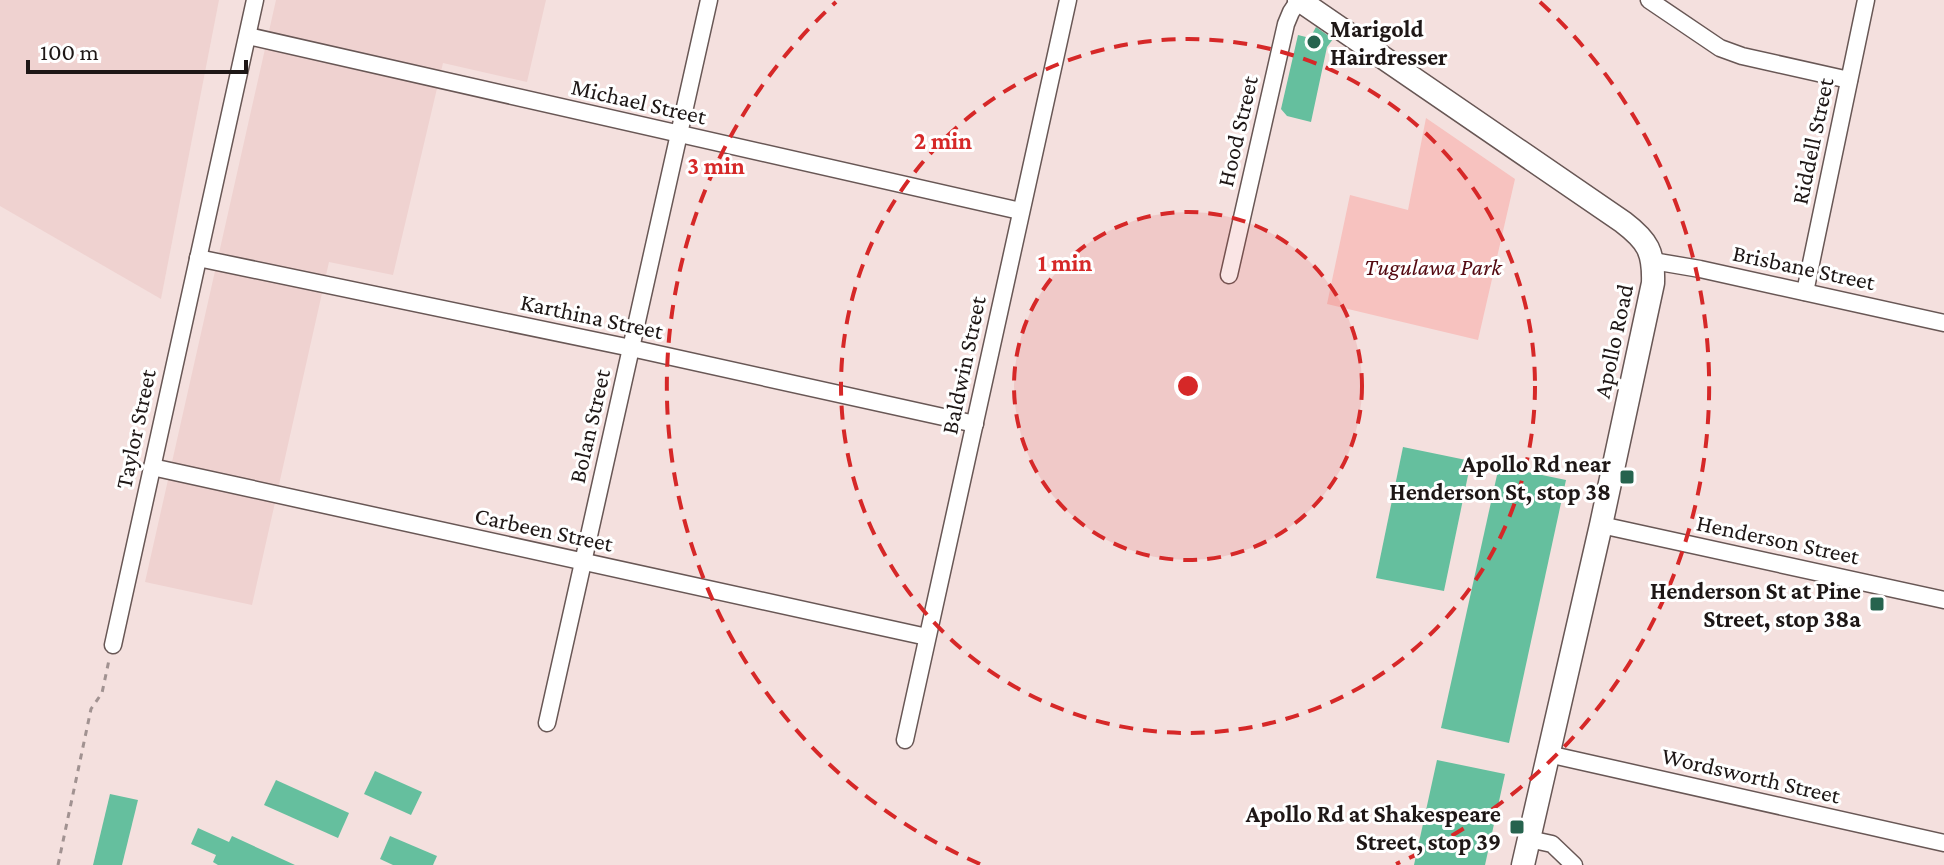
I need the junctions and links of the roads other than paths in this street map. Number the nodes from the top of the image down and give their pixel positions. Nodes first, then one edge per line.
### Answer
1 (255, 0) edge
2 (709, 0) edge
3 (1068, 0) edge
4 (1299, 0) edge
5 (1649, 0) edge
6 (1866, 0) edge
7 (248, 36) junction
8 (1849, 80) junction
9 (679, 136) junction
10 (1020, 211) junction
11 (198, 258) junction
12 (1653, 261) junction
13 (1229, 275) dead end
14 (1805, 292) junction
15 (1944, 323) edge
16 (631, 348) junction
17 (975, 424) junction
18 (152, 467) junction
19 (1601, 525) junction
20 (583, 562) junction
21 (1944, 600) edge
22 (927, 637) junction
23 (113, 645) road end
24 (547, 723) dead end
25 (905, 740) dead end
26 (1548, 754) junction
27 (1529, 839) junction
28 (1944, 843) edge
29 (1523, 865) edge
30 (1574, 865) edge

1 - 7 street, Taylor Street
2 - 9 street, Bolan Street
3 - 10 street, Baldwin Street
4 - 12 street, Apollo Road
4 - 13 street, Hood Street
5 - 8 street
6 - 8 street, Riddell Street
7 - 9 street, Michael Street
7 - 11 street, Taylor Street
8 - 14 street, Riddell Street
9 - 10 street, Michael Street
9 - 16 street, Bolan Street
10 - 17 street, Baldwin Street
11 - 16 street, Karthina Street
11 - 18 street, Taylor Street
12 - 14 street, Brisbane Street
12 - 19 street, Apollo Road
14 - 15 street, Brisbane Street
16 - 17 street, Karthina Street
16 - 20 street, Bolan Street
17 - 22 street, Baldwin Street
18 - 20 street, Carbeen Street
18 - 23 street, Taylor Street
19 - 21 street, Henderson Street
19 - 26 street, Apollo Road
20 - 22 street, Carbeen Street
20 - 24 street, Bolan Street
22 - 25 street, Baldwin Street
26 - 27 street, Apollo Road
26 - 28 street, Wordsworth Street
27 - 29 street, Apollo Road
27 - 30 street

